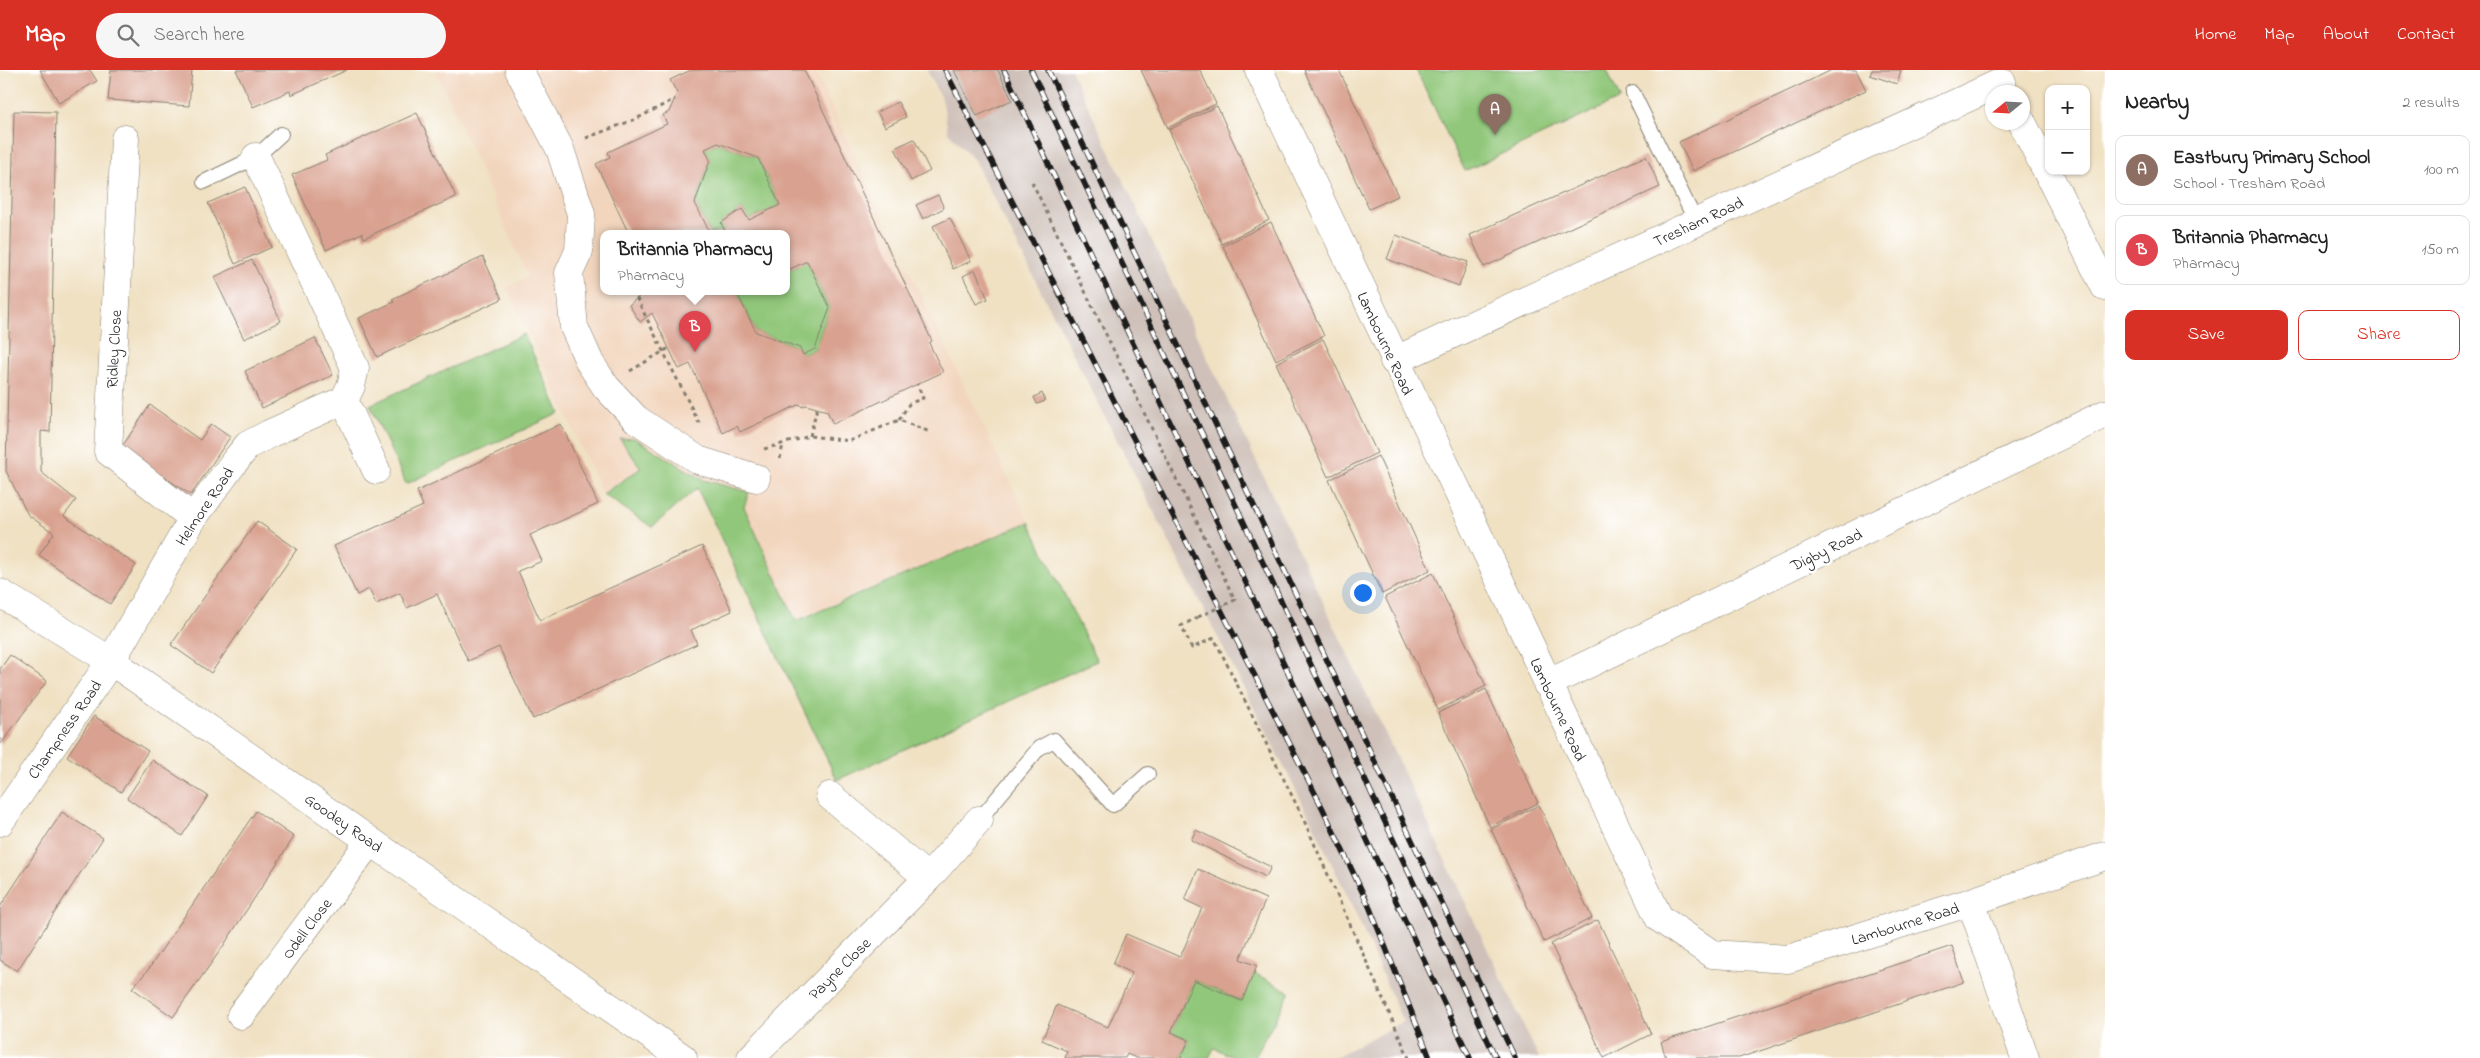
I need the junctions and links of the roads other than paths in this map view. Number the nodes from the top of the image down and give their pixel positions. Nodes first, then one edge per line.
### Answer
1 (519, 70) edge
2 (1259, 70) edge
3 (2002, 81) edge
4 (1633, 93) dead end
5 (2026, 130) edge
6 (281, 134) dead end
7 (125, 139) dead end
8 (256, 157) junction
9 (204, 182) dead end
10 (1696, 222) junction
11 (2105, 287) edge
12 (1394, 361) junction
13 (344, 400) junction
14 (2105, 414) edge
15 (370, 473) dead end
16 (756, 478) dead end
17 (193, 518) junction
18 (0, 593) edge
19 (111, 661) junction
20 (1546, 684) junction
21 (1148, 774) dead end
22 (830, 796) dead end
23 (979, 820) joint
24 (0, 822) edge
25 (370, 841) junction
26 (2105, 856) edge
27 (928, 878) junction
28 (1971, 902) junction
29 (241, 1015) dead end
30 (683, 1058) edge
31 (751, 1058) edge
32 (2025, 1058) edge

1 - 16 street
2 - 12 street, Lambourne Road
3 - 10 street, Tresham Road
4 - 10 lane
5 - 11 street
6 - 8 lane
7 - 17 street, Ridley Close
8 - 9 lane
8 - 13 street
10 - 12 street, Tresham Road
12 - 20 street, Lambourne Road
13 - 15 street
13 - 17 street, Helmore Road
14 - 20 street, Digby Road
17 - 19 street, Helmore Road
18 - 19 street, Goodey Road
19 - 24 street, Champness Road
19 - 25 street, Goodey Road
20 - 28 street, Lambourne Road
21 - 23 lane
22 - 27 street
23 - 27 street, Payne Close
25 - 29 street, Odell Close
25 - 30 street, Goodey Road
26 - 28 street, Lambourne Road
27 - 31 street, Payne Close
28 - 32 street

